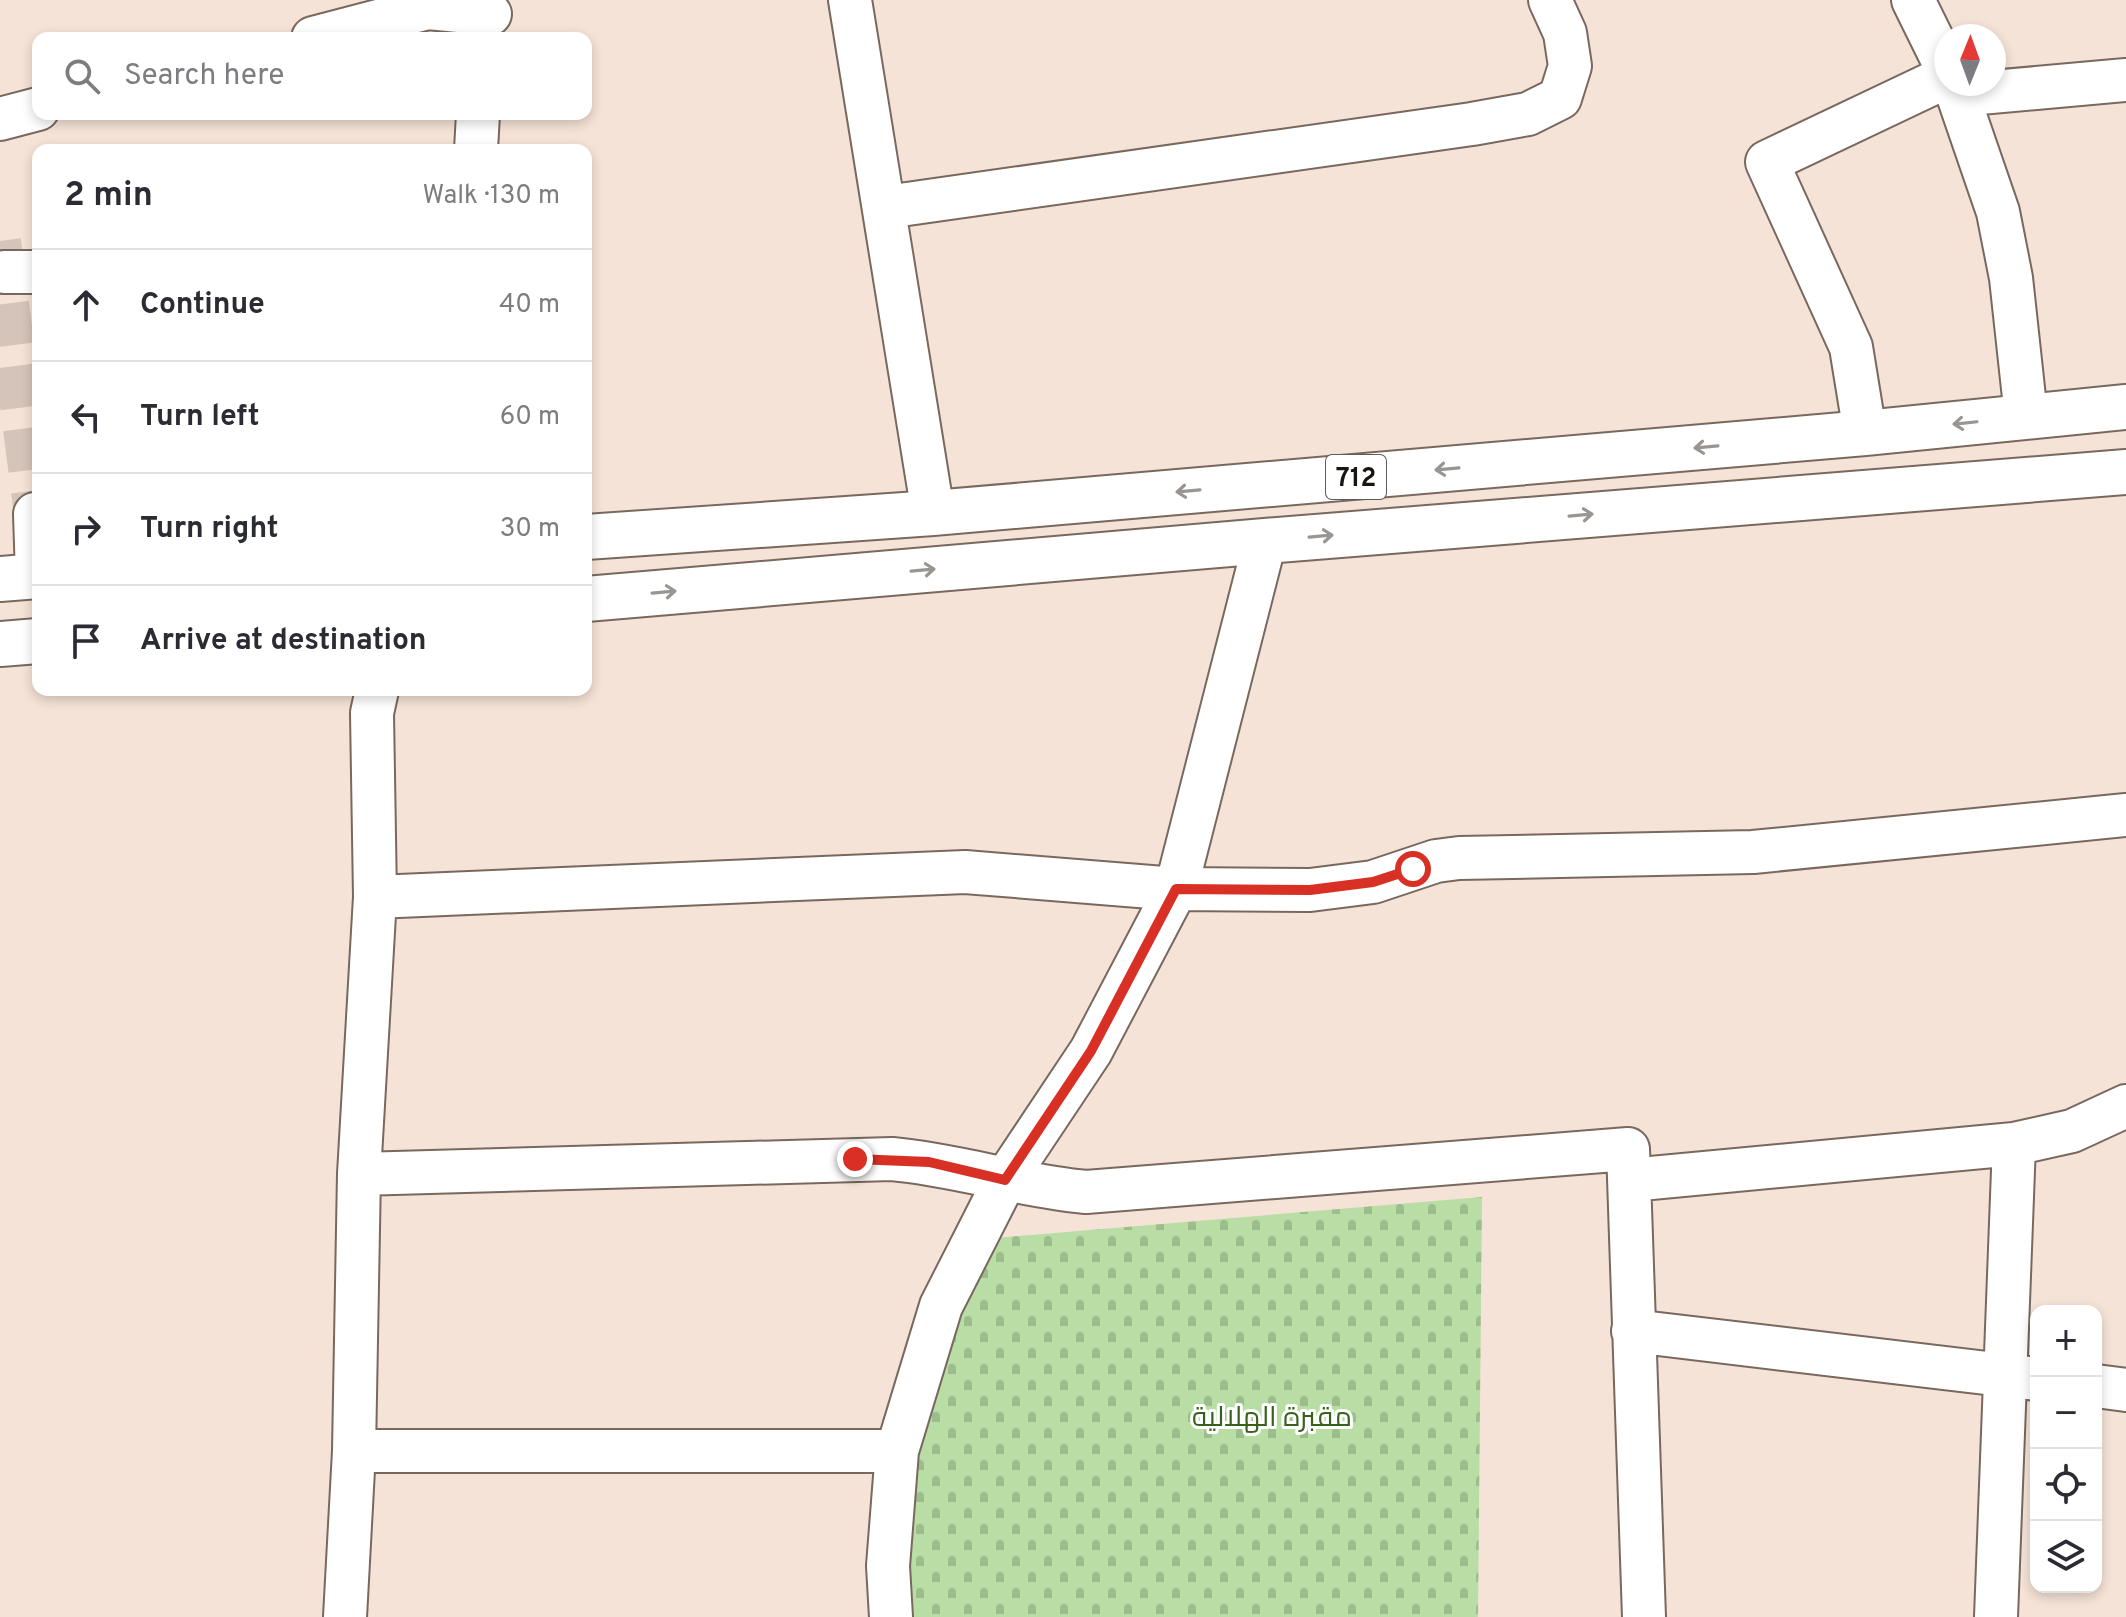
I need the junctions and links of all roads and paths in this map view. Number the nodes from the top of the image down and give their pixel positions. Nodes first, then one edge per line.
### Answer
1 (850, 0) edge
2 (1550, 0) edge
3 (1913, 0) edge
4 (490, 17) edge
5 (336, 32) edge
6 (1934, 45) edge
7 (2126, 80) edge
8 (2006, 81) edge
9 (1934, 88) edge
10 (1956, 96) edge
11 (32, 111) edge
12 (0, 119) edge
13 (478, 120) edge
14 (476, 144) edge
15 (886, 207) junction
16 (2126, 407) edge
17 (2026, 416) junction
18 (1865, 433) junction
19 (2126, 472) edge
20 (933, 513) junction
21 (32, 533) edge
22 (592, 537) edge
23 (1265, 541) junction
24 (25, 577) edge
25 (592, 598) edge
26 (32, 641) edge
27 (0, 644) edge
28 (371, 698) edge
29 (2126, 815) edge
30 (1176, 889) junction
31 (375, 897) junction
32 (2126, 1106) edge
33 (2014, 1144) junction
34 (359, 1174) junction
35 (1005, 1180) junction
36 (1630, 1180) junction
37 (1633, 1331) junction
38 (2020, 1377) edge
39 (2102, 1387) edge
40 (2126, 1390) edge
41 (354, 1451) junction
42 (897, 1451) junction
43 (345, 1617) edge
44 (891, 1617) edge
45 (1644, 1617) edge
46 (1996, 1617) edge

1 - 15 street
2 - 15 street
3 - 6 street
4 - 5 street
7 - 8 street
9 - 18 street
10 - 17 street
11 - 12 street
13 - 14 street
15 - 20 street
16 - 17 main road, 712
17 -> 18 main road, 712
18 -> 20 main road, 712
23 -> 19 main road, 712
20 - 22 main road, 712
21 - 24 street
25 -> 23 main road, 712
23 - 30 street
26 - 27 main road
28 - 31 street
29 - 30 street
30 - 31 street
30 - 35 street
31 - 34 street
32 - 33 street
33 - 36 street
33 - 38 street
34 - 35 street
34 - 41 street
35 - 36 street
35 - 42 street
36 - 37 street
37 - 38 street
37 - 45 street
38 - 46 street
39 - 40 street
41 - 42 street
41 - 43 street
42 - 44 street

